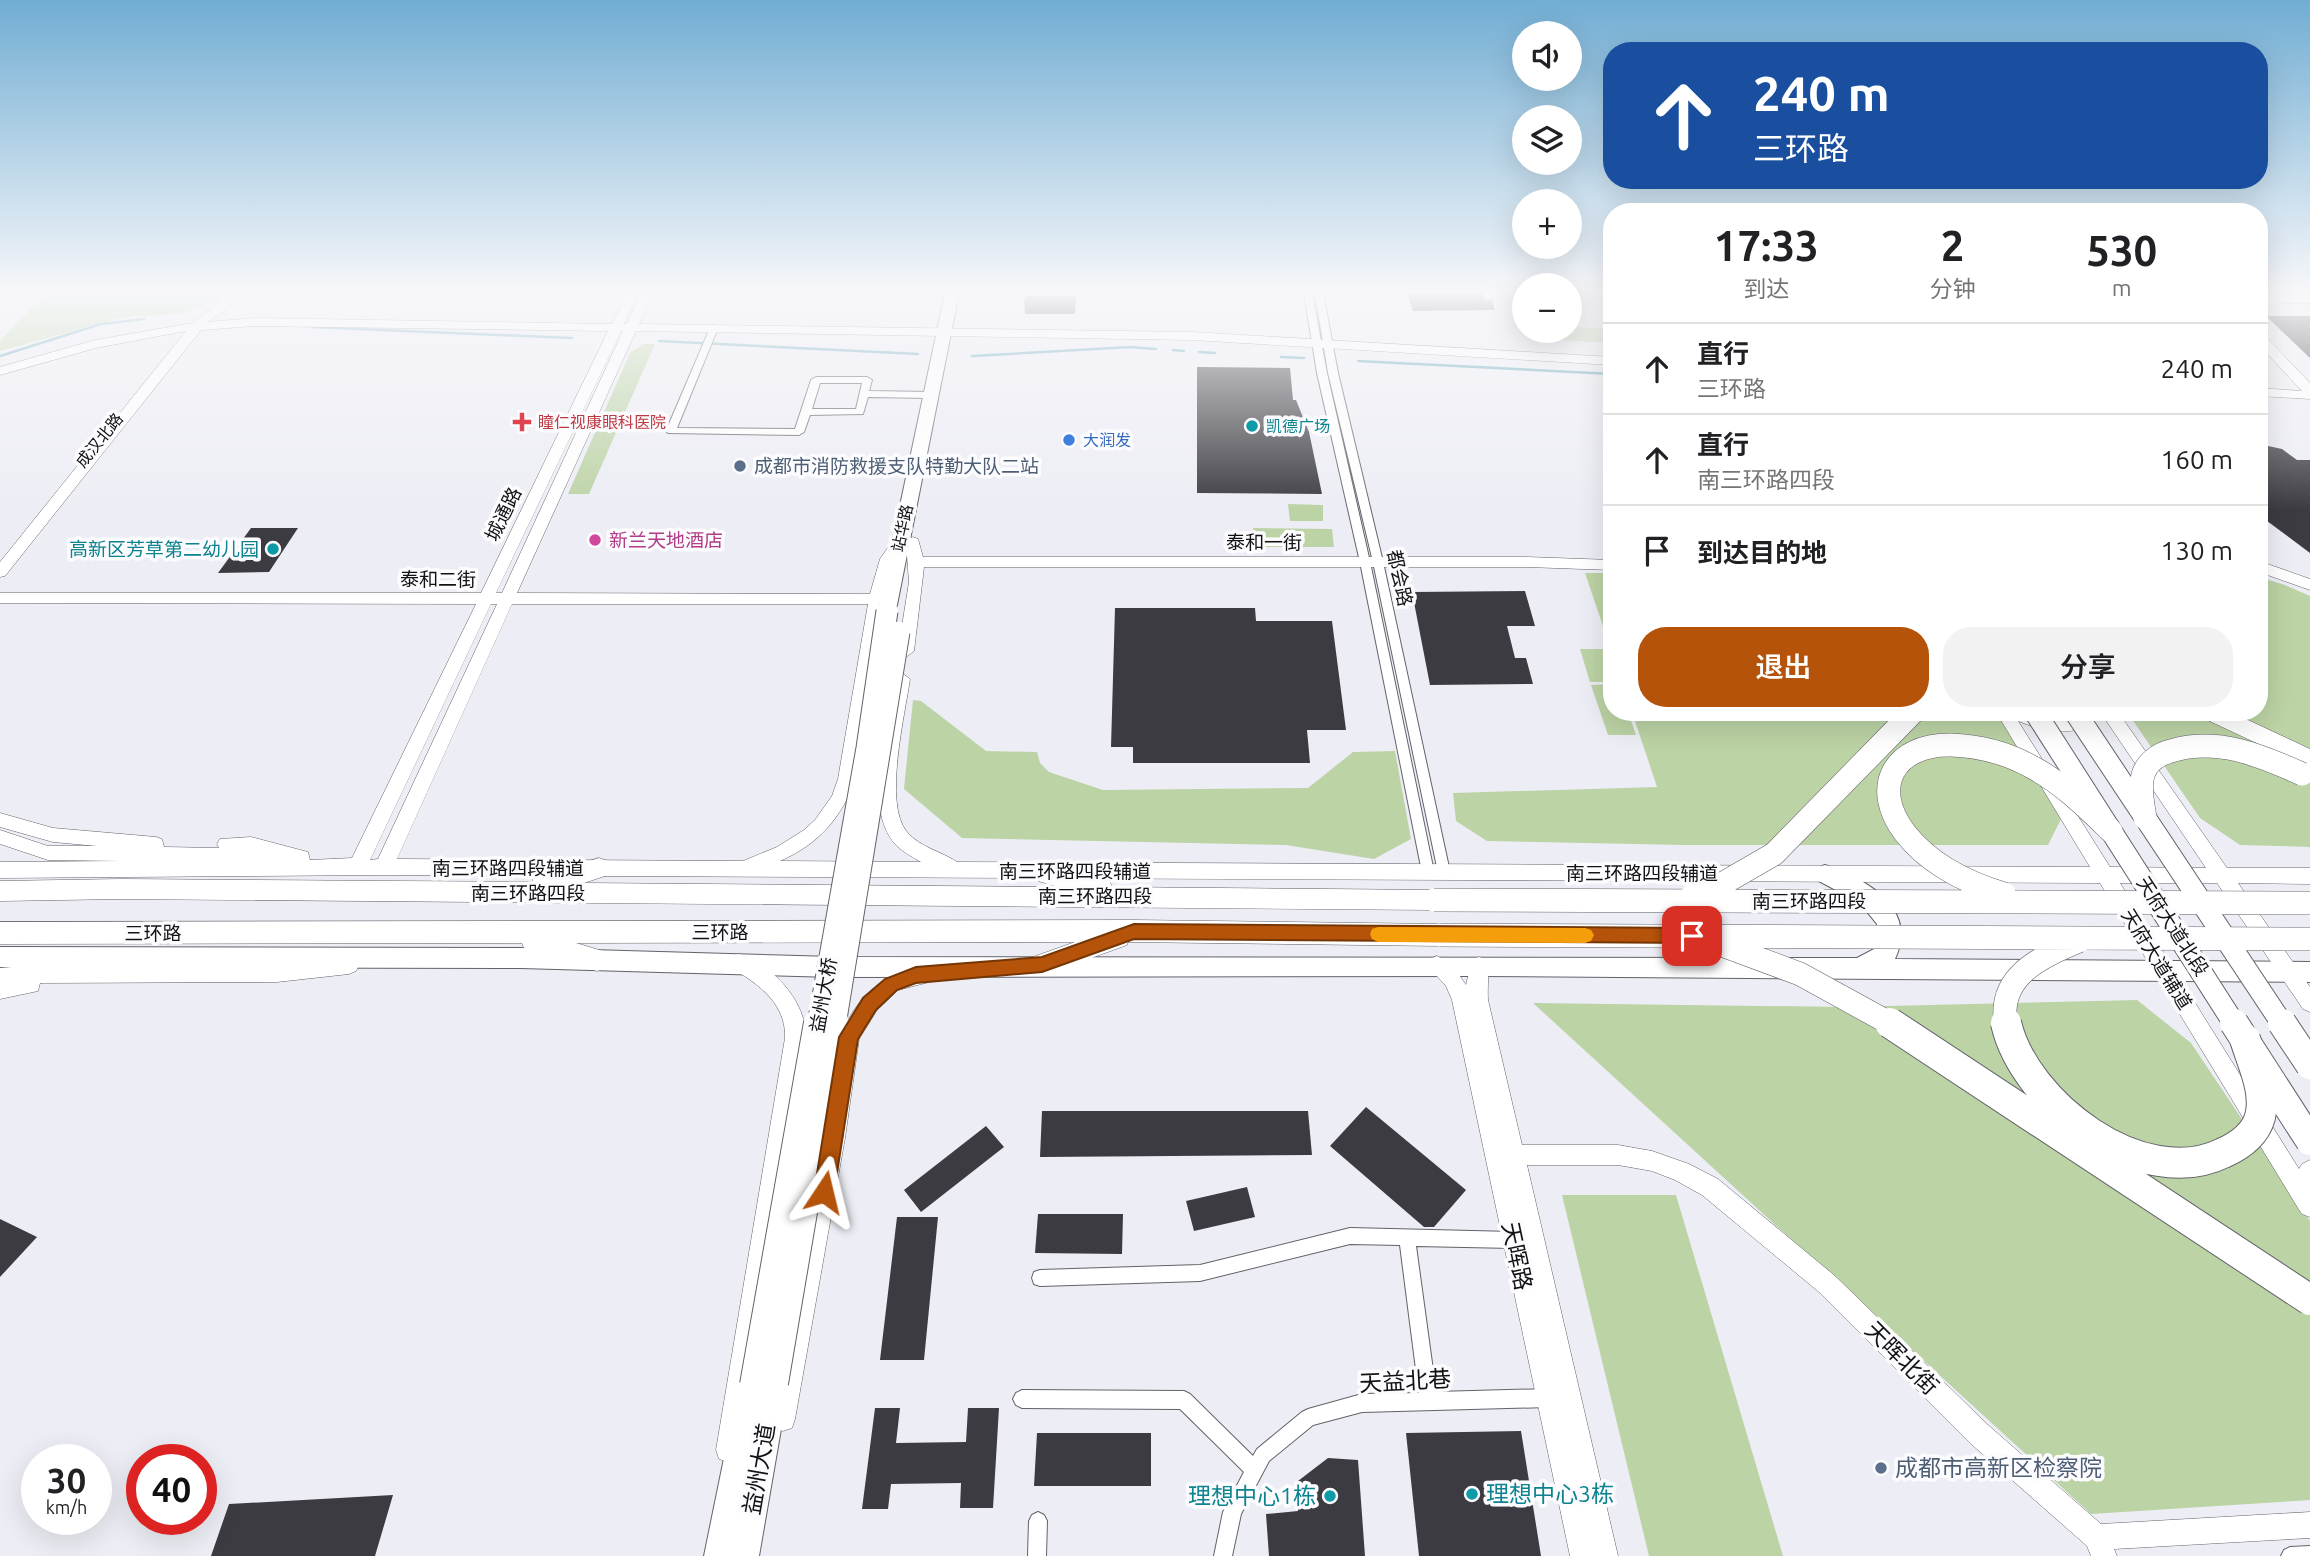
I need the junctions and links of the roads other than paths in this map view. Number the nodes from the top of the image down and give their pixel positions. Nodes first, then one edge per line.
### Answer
1 (18, 366) edge
2 (172, 366) edge
3 (175, 366) edge
4 (603, 366) edge
5 (607, 366) edge
6 (698, 366) edge
7 (939, 366) edge
8 (943, 366) edge
9 (1328, 366) edge
10 (2276, 366) edge
11 (2283, 366) edge
12 (0, 371) edge
13 (2268, 393) edge
14 (864, 394) junction
15 (930, 395) junction
16 (2308, 396) edge
17 (2268, 397) edge
18 (806, 412) junction
19 (906, 542) junction
20 (916, 562) junction
21 (1372, 562) junction
22 (1603, 565) edge
23 (2268, 568) edge
24 (0, 572) edge
25 (2310, 585) edge
26 (0, 591) edge
27 (0, 598) edge
28 (485, 598) junction
29 (507, 598) junction
30 (889, 602) junction
31 (1904, 721) edge
32 (2010, 721) edge
33 (2036, 721) edge
34 (2041, 721) edge
35 (2081, 721) edge
36 (2082, 721) edge
37 (2115, 721) edge
38 (2230, 721) edge
39 (2310, 759) edge
40 (2310, 780) edge
41 (842, 796) junction
42 (885, 802) junction
43 (2145, 818) junction
44 (0, 820) edge
45 (2112, 831) junction
46 (0, 837) edge
47 (302, 857) junction
48 (357, 867) junction
49 (384, 867) junction
50 (599, 868) junction
51 (0, 870) edge
52 (739, 870) junction
53 (963, 871) junction
54 (1040, 872) junction
55 (1436, 872) junction
56 (1825, 874) junction
57 (2105, 875) junction
58 (2223, 876) junction
59 (2310, 876) edge
60 (0, 877) edge
61 (263, 890) junction
62 (0, 891) edge
63 (523, 893) junction
64 (1137, 896) junction
65 (1679, 901) junction
66 (2038, 902) junction
67 (2310, 903) edge
68 (1134, 932) junction
69 (0, 933) edge
70 (509, 933) junction
71 (1440, 935) joint
72 (1692, 936) junction
73 (2088, 938) junction
74 (2310, 939) edge
75 (0, 957) edge
76 (429, 957) junction
77 (597, 960) junction
78 (739, 962) junction
79 (1042, 965) junction
80 (1437, 965) junction
81 (1479, 965) junction
82 (1861, 968) junction
83 (2164, 971) junction
84 (2300, 972) edge
85 (276, 973) junction
86 (0, 977) edge
87 (0, 990) edge
88 (2310, 1003) edge
89 (2245, 1039) junction
90 (2306, 1058) edge
91 (2310, 1141) edge
92 (1504, 1155) junction
93 (2310, 1171) edge
94 (2308, 1203) edge
95 (1407, 1237) junction
96 (1513, 1240) junction
97 (1040, 1278) dead end
98 (2310, 1300) edge
99 (764, 1384) joint
100 (1548, 1398) junction
101 (1021, 1399) dead end
102 (1429, 1401) junction
103 (1255, 1470) junction
104 (1038, 1521) dead end
105 (2310, 1525) edge
106 (2100, 1547) edge
107 (732, 1554) edge
108 (2310, 1555) edge
109 (1037, 1556) edge
110 (1223, 1556) edge
111 (1583, 1556) edge
112 (1605, 1556) edge
113 (2290, 1556) edge

1 - 12 street
2 - 24 street, 成汉北路
3 - 26 street, 成汉北路
4 - 28 street, 城通路
5 - 29 street, 城通路
6 - 18 street
7 - 15 main road, 站华路
8 - 19 main road, 站华路
9 - 21 street, 都会路
10 - 16 street
11 - 16 street
13 - 16 street
14 - 15 street
14 - 18 street
14 - 18 street
15 - 19 main road, 站华路
16 - 17 street
19 - 20 street
19 - 30 main road
19 - 30 main road, 站华路
19 - 30 street
20 - 21 street, 泰和一街
20 - 42 street
21 - 22 street, 泰和一街
21 - 55 street, 都会路
23 - 25 street
27 - 28 street, 泰和二街
28 - 29 street, 泰和二街
28 - 48 street, 城通路
29 - 30 street, 泰和二街
29 - 49 street, 城通路
30 - 41 street
30 - 99 main road, 益州大桥, bridge
31 - 65 highway, bridge
32 - 57 street, 天府大道辅道
33 - 36 street
34 - 45 main road, 天府大道北段, bridge
35 - 43 main road, 天府大道北段, bridge
37 - 58 street
38 - 39 highway
40 - 43 highway, bridge
41 - 42 street
41 - 52 street
42 - 53 street
43 - 90 main road, 天府大道北段, bridge
44 - 47 street
45 - 66 highway, bridge
45 - 89 main road, 天府大道北段, bridge
46 - 47 street
47 - 48 street
48 - 49 street, 南三环路四段辅道
48 - 51 street, 南三环路四段辅道
49 - 50 street, 南三环路四段辅道
50 - 52 street, 南三环路四段辅道
50 - 63 highway
52 - 53 street, 南三环路四段辅道
53 - 54 street, 南三环路四段辅道
54 - 55 street, 南三环路四段辅道
54 - 64 highway
55 - 56 street, 南三环路四段辅道
56 - 57 street, 南三环路四段辅道
56 - 82 main road
57 - 58 street, 南三环路四段辅道
57 - 83 street, 天府大道辅道
58 - 59 street, 南三环路四段辅道
58 - 84 street
60 - 61 highway
61 - 62 highway, 南三环路四段
61 - 63 highway, 南三环路四段
63 - 64 highway, 南三环路四段
64 - 65 highway, 南三环路四段, bridge
65 - 66 highway, 南三环路四段, bridge
66 - 67 highway, 南三环路四段, bridge
68 - 70 highway, 三环路
68 - 71 highway, 三环路
68 - 79 highway
69 - 70 highway, 三环路
70 - 77 highway
71 - 72 highway, 南三环路四段, bridge
72 - 73 highway, 南三环路四段, bridge
72 - 98 highway, bridge
73 - 74 highway, 南三环路四段, bridge
73 - 89 highway, bridge
75 - 76 main road
76 - 77 main road
76 - 85 street
77 - 78 main road
78 - 79 main road
78 - 107 street
79 - 80 main road
79 - 107 street
80 - 81 main road
80 - 92 street, 天晖路
81 - 82 main road
81 - 92 street, 天晖路
82 - 83 main road
83 - 84 main road
83 - 94 street, 天府大道辅道
84 - 88 street
85 - 86 street
85 - 87 street
89 - 91 main road, 天府大道北段, bridge
92 - 96 street, 天晖路
92 - 106 street, 天晖北街
92 - 112 street, 天晖路
93 - 94 street
95 - 96 street
95 - 97 street
95 - 102 street
96 - 100 street, 天晖路
99 - 107 main road, 益州大道
100 - 102 street, 天益北巷
100 - 111 street, 天晖路
101 - 103 street
102 - 103 street, 天益北巷
103 - 110 street, 天益北巷
104 - 109 street
105 - 106 street, 天晖北街
108 - 113 street

